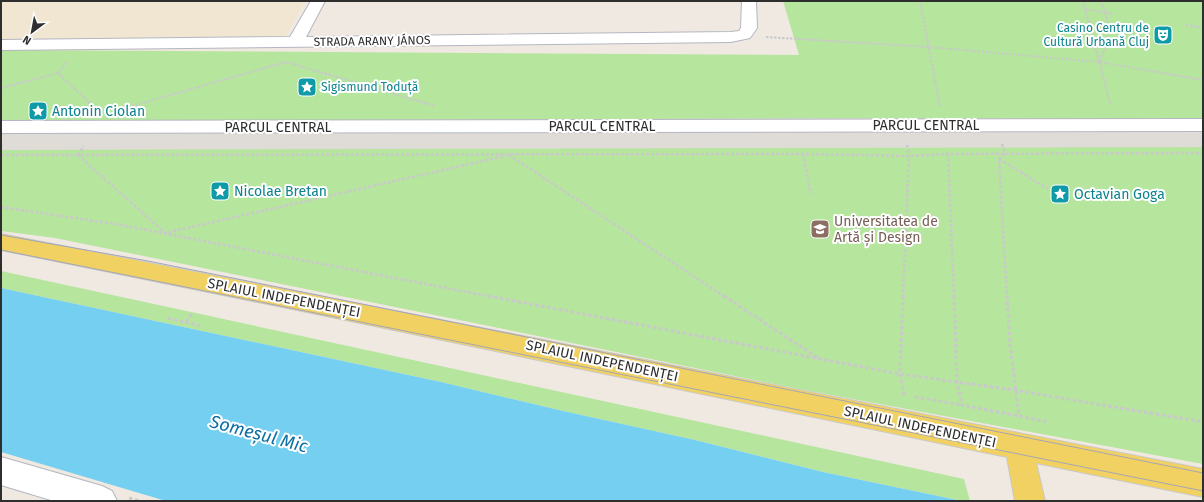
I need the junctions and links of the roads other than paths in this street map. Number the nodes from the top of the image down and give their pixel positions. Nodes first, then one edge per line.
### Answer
1 (318, 1) edge
2 (749, 1) edge
3 (295, 42) junction
4 (1, 45) edge
5 (1203, 125) edge
6 (1, 128) edge
7 (1, 242) edge
8 (1019, 447) junction
9 (1, 471) edge
10 (1203, 483) edge
11 (102, 501) edge
12 (1030, 501) edge

1 - 3 street
2 - 3 street, STRADA ARANY JÁNOS
3 - 4 street, STRADA ARANY JÁNOS
5 - 6 street, PARCUL CENTRAL
7 - 8 main road, SPLAIUL INDEPENDENȚEI
8 - 10 main road, SPLAIUL INDEPENDENȚEI
8 - 12 main road
9 - 11 street

